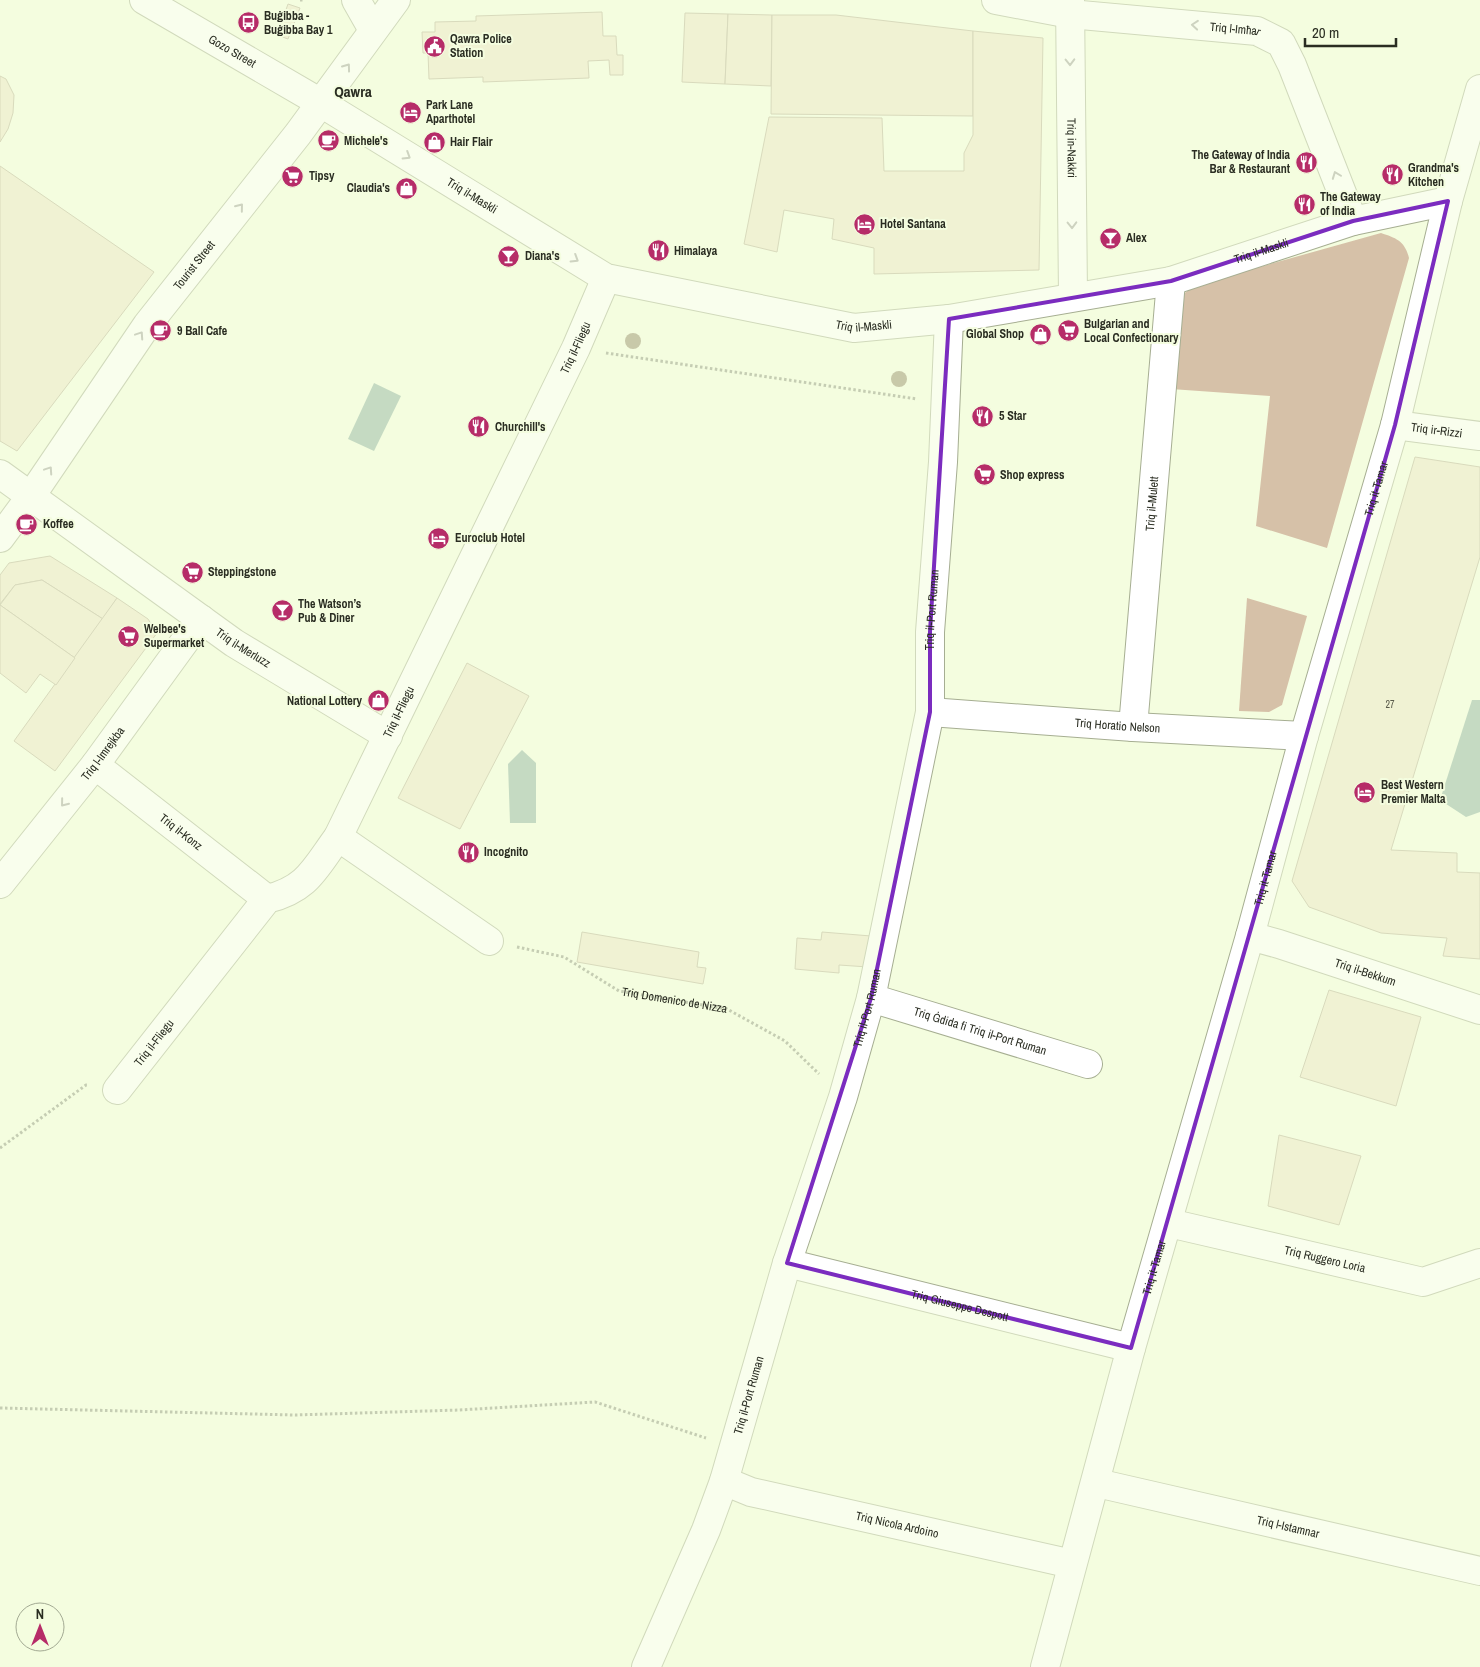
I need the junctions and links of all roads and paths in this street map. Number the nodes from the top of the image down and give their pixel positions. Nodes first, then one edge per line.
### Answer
1 (144, 0) edge
2 (356, 0) edge
3 (396, 0) edge
4 (996, 0) edge
5 (1070, 7) edge
6 (373, 30) junction
7 (1480, 89) edge
8 (320, 103) junction
9 (1448, 201) junction
10 (1353, 221) junction
11 (606, 278) junction
12 (1171, 281) junction
13 (1073, 296) junction
14 (948, 319) junction
15 (576, 348) junction
16 (945, 403) junction
17 (1395, 425) junction
18 (1480, 436) edge
19 (0, 474) edge
20 (31, 496) junction
21 (0, 538) edge
22 (201, 619) junction
23 (930, 712) junction
24 (1133, 728) junction
25 (388, 736) junction
26 (1304, 736) junction
27 (95, 765) junction
28 (338, 836) junction
29 (0, 884) edge
30 (267, 899) junction
31 (1250, 936) junction
32 (489, 940) joint
33 (871, 998) junction
34 (1480, 1010) edge
35 (1088, 1064) dead end
36 (117, 1090) joint
37 (843, 1097) junction
38 (0, 1148) edge
39 (1169, 1223) junction
40 (787, 1263) junction
41 (1480, 1263) edge
42 (1131, 1348) junction
43 (0, 1408) edge
44 (710, 1439) dead end
45 (724, 1481) junction
46 (1097, 1483) junction
47 (1072, 1564) junction
48 (1480, 1571) edge
49 (646, 1667) edge
50 (1045, 1667) edge

1 - 8 street, Gozo Street
2 - 6 street
3 - 6 street, Tourist Street
4 - 5 street, Triq l-Imħar
10 -> 5 street, Triq l-Imħar
5 -> 13 street, Triq in-Nakkri
8 -> 6 street, Tourist Street
7 - 9 street, Triq it-Tamar
8 -> 11 street, Triq il-Maskli
20 -> 8 street, Tourist Street
9 - 10 street, Triq il-Maskli
9 - 17 street, Triq it-Tamar
10 - 12 street, Triq il-Maskli
11 - 14 street, Triq il-Maskli
11 - 15 street, Triq il-Fliegu
12 - 13 street, Triq il-Maskli
12 - 24 street, Triq il-Mulett
13 - 14 street, Triq il-Maskli
14 - 16 street, Triq il-Port Ruman
15 - 16 path
15 - 25 street, Triq il-Fliegu
16 - 23 street, Triq il-Port Ruman
17 - 18 street, Triq ir-Rizzi
17 - 26 street, Triq it-Tamar
19 - 20 street, Triq il-Merluzz
20 - 21 street, Tourist Street
20 - 22 street, Triq il-Merluzz
22 - 25 street, Triq il-Merluzz
22 - 27 street, Triq l-Imrejkba
23 - 24 street, Triq Horatio Nelson
23 - 33 street, Triq il-Port Ruman
24 - 26 street, Triq Horatio Nelson
25 - 28 street, Triq il-Fliegu
26 - 31 street, Triq it-Tamar
27 -> 29 street, Triq l-Imrejkba
27 - 30 street, Triq il-Konz
28 - 30 street, Triq il-Fliegu
28 - 32 street
30 - 36 street, Triq il-Fliegu
31 - 34 street, Triq il-Bekkum
31 - 39 street, Triq it-Tamar
32 - 37 path, Triq Domenico de Nizza
33 - 35 street, Triq Ġdida fi Triq il-Port Ruman
33 - 37 street, Triq il-Port Ruman
36 - 38 path
37 - 40 street, Triq il-Port Ruman
39 - 41 street, Triq Ruggero Loria
39 - 42 street, Triq it-Tamar
40 - 42 street, Triq Giuseppe Despott
40 - 45 street, Triq il-Port Ruman
42 - 46 street, Triq it-Tamar
43 - 44 path
45 - 47 street, Triq Nicola Ardoino
45 - 49 street, Triq il-Port Ruman
46 - 47 street, Triq it-Tamar
46 - 48 street, Triq l-Istamnar
47 - 50 street, Triq it-Tamar

